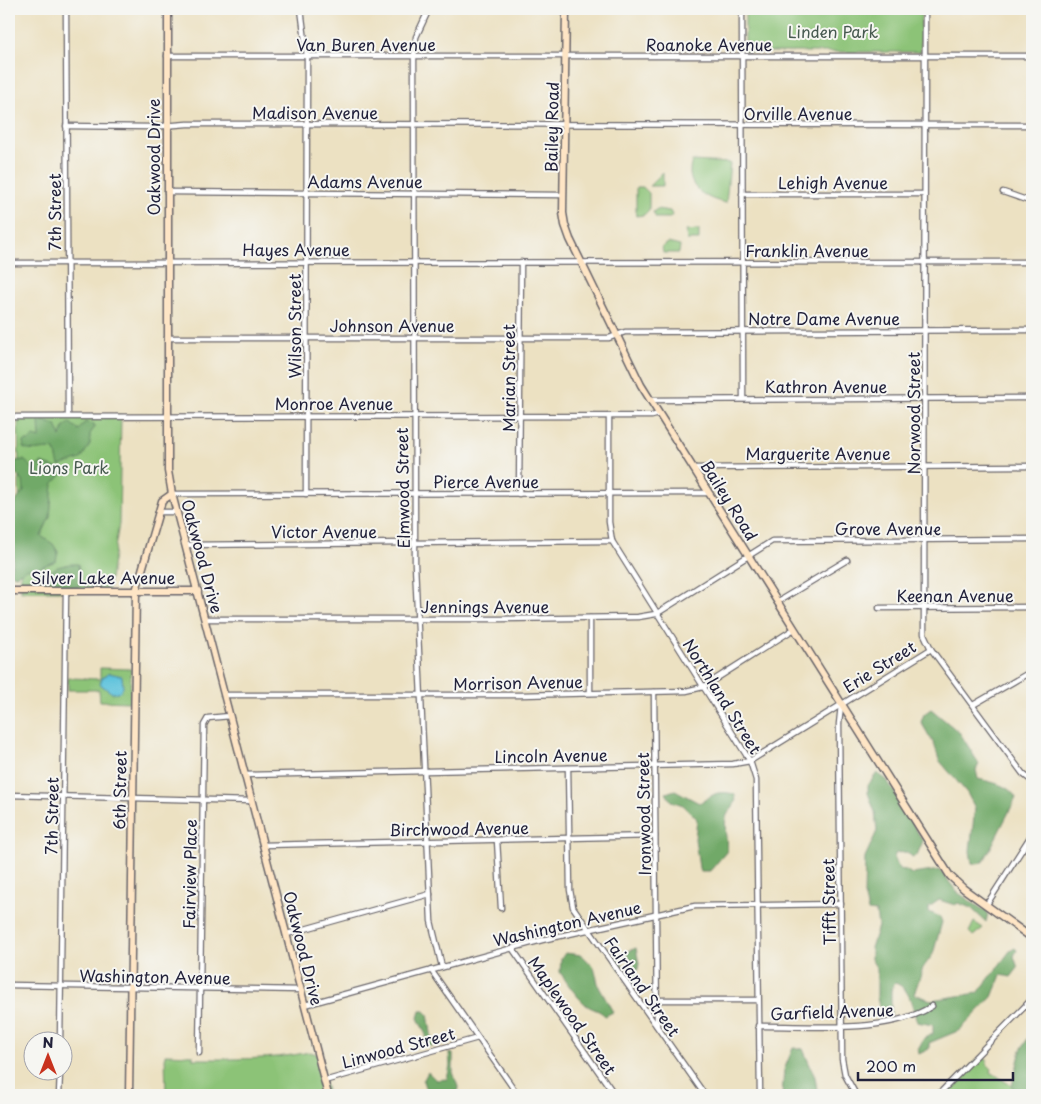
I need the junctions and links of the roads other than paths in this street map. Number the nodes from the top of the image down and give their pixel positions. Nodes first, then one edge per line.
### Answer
1 (66, 9) edge
2 (168, 9) edge
3 (301, 9) edge
4 (429, 9) edge
5 (566, 9) edge
6 (742, 9) edge
7 (924, 9) edge
8 (167, 56) junction
9 (307, 56) junction
10 (414, 56) junction
11 (742, 56) junction
12 (924, 56) junction
13 (1032, 56) edge
14 (565, 57) junction
15 (167, 125) junction
16 (307, 125) junction
17 (414, 125) junction
18 (1032, 125) edge
19 (66, 126) junction
20 (564, 126) junction
21 (742, 126) junction
22 (925, 126) junction
23 (167, 192) junction
24 (1003, 192) dead end
25 (308, 194) junction
26 (414, 194) junction
27 (742, 194) junction
28 (924, 194) junction
29 (564, 195) junction
30 (1032, 202) edge
31 (67, 262) junction
32 (167, 262) junction
33 (307, 262) junction
34 (413, 262) junction
35 (521, 262) junction
36 (925, 262) junction
37 (1032, 262) edge
38 (9, 263) edge
39 (583, 263) junction
40 (742, 263) junction
41 (1032, 330) edge
42 (742, 331) junction
43 (925, 331) junction
44 (616, 335) junction
45 (413, 337) junction
46 (167, 338) junction
47 (307, 338) junction
48 (520, 338) junction
49 (925, 398) junction
50 (1032, 398) edge
51 (743, 399) junction
52 (650, 400) junction
53 (659, 414) junction
54 (68, 416) junction
55 (168, 416) junction
56 (306, 416) junction
57 (413, 416) junction
58 (520, 416) junction
59 (609, 416) junction
60 (9, 417) edge
61 (925, 466) junction
62 (1032, 466) edge
63 (693, 468) junction
64 (708, 493) junction
65 (172, 494) junction
66 (306, 494) junction
67 (414, 494) junction
68 (519, 494) junction
69 (609, 494) junction
70 (158, 512) junction
71 (177, 512) junction
72 (1032, 539) edge
73 (925, 540) junction
74 (612, 541) junction
75 (415, 544) junction
76 (186, 545) junction
77 (748, 555) junction
78 (847, 560) dead end
79 (9, 591) edge
80 (66, 591) junction
81 (136, 591) junction
82 (198, 591) junction
83 (777, 602) junction
84 (924, 607) junction
85 (1032, 607) edge
86 (879, 608) dead end
87 (656, 614) junction
88 (590, 618) junction
89 (205, 619) junction
90 (417, 619) junction
91 (794, 629) junction
92 (931, 650) junction
93 (1032, 671) edge
94 (703, 687) junction
95 (654, 692) junction
96 (590, 693) junction
97 (225, 695) junction
98 (420, 695) junction
99 (842, 705) junction
100 (972, 705) junction
101 (230, 716) junction
102 (750, 762) junction
103 (655, 766) junction
104 (568, 768) junction
105 (423, 770) junction
106 (245, 775) junction
107 (1032, 781) edge
108 (9, 795) edge
109 (63, 796) junction
110 (132, 798) junction
111 (203, 800) junction
112 (252, 801) junction
113 (1032, 834) edge
114 (655, 836) junction
115 (569, 838) junction
116 (497, 840) junction
117 (428, 841) junction
118 (264, 845) junction
119 (430, 894) junction
120 (757, 904) junction
121 (841, 904) junction
122 (987, 904) junction
123 (501, 908) dead end
124 (657, 914) junction
125 (587, 929) junction
126 (287, 934) junction
127 (1032, 938) edge
128 (512, 948) junction
129 (442, 968) junction
130 (431, 970) junction
131 (9, 985) edge
132 (61, 986) junction
133 (130, 988) junction
134 (200, 989) junction
135 (301, 990) junction
136 (1032, 999) edge
137 (658, 1000) junction
138 (758, 1000) junction
139 (305, 1005) junction
140 (932, 1006) dead end
141 (842, 1025) junction
142 (656, 1026) junction
143 (758, 1026) junction
144 (60, 1032) edge
145 (478, 1038) junction
146 (199, 1053) dead end
147 (324, 1081) junction
148 (60, 1082) edge
149 (60, 1095) edge
150 (129, 1095) edge
151 (328, 1095) edge
152 (518, 1095) edge
153 (614, 1095) edge
154 (704, 1095) edge
155 (760, 1095) edge
156 (856, 1095) edge
157 (938, 1095) edge

1 - 19 street, 7th Street
2 - 8 street, Oakwood Drive
3 - 9 street, Wilson Street
4 - 10 street, Elmwood Street
5 - 14 street, Bailey Road
6 - 11 street
7 - 12 street, Norwood Street
8 - 9 street, Van Buren Avenue
8 - 15 street, Oakwood Drive
9 - 10 street, Van Buren Avenue
9 - 16 street, Wilson Street
10 - 14 street, Van Buren Avenue
10 - 17 street, Elmwood Street
11 - 12 street, Roanoke Avenue
11 - 14 street, Roanoke Avenue
11 - 21 street
12 - 13 street, Roanoke Avenue
12 - 22 street, Norwood Street
14 - 20 street, Bailey Road
15 - 16 street, Madison Avenue
15 - 19 street, Madison Avenue
15 - 23 street, Oakwood Drive
16 - 17 street, Madison Avenue
16 - 25 street, Wilson Street
17 - 20 street, Madison Avenue
17 - 26 street, Elmwood Street
18 - 22 street, Orville Avenue
19 - 31 street, 7th Street
20 - 21 street, Orville Avenue
20 - 29 street, Bailey Road
21 - 22 street, Orville Avenue
21 - 27 street
22 - 28 street, Norwood Street
23 - 25 street, Adams Avenue
23 - 32 street, Oakwood Drive
24 - 30 street
25 - 26 street, Adams Avenue
25 - 33 street, Wilson Street
26 - 29 street, Adams Avenue
26 - 34 street, Elmwood Street
27 - 28 street, Lehigh Avenue
27 - 40 street
28 - 36 street, Norwood Street
29 - 39 street, Bailey Road
31 - 32 street, Hayes Avenue
31 - 38 street, Hayes Avenue
31 - 54 street, 7th Street
32 - 33 street, Hayes Avenue
32 - 46 street, Oakwood Drive
33 - 34 street, Hayes Avenue
33 - 47 street, Wilson Street
34 - 35 street, Hayes Avenue
34 - 45 street, Elmwood Street
35 - 39 street, Hayes Avenue
35 - 48 street, Marian Street
36 - 37 street, Franklin Avenue
36 - 40 street, Franklin Avenue
36 - 43 street, Norwood Street
39 - 40 street, Franklin Avenue
39 - 44 street, Bailey Road
40 - 42 street
41 - 43 street, Notre Dame Avenue
42 - 43 street, Notre Dame Avenue
42 - 44 street, Notre Dame Avenue
42 - 51 street
43 - 49 street, Norwood Street
44 - 48 street, Johnson Avenue
44 - 52 street, Bailey Road
45 - 47 street, Johnson Avenue
45 - 48 street, Johnson Avenue
45 - 57 street, Elmwood Street
46 - 47 street, Johnson Avenue
46 - 55 street, Oakwood Drive
47 - 56 street, Wilson Street
48 - 58 street, Marian Street
49 - 50 street, Kathron Avenue
49 - 51 street, Kathron Avenue
49 - 61 street, Norwood Street
51 - 52 street, Kathron Avenue
52 - 53 street, Bailey Road
53 - 59 street, Monroe Avenue
53 - 63 street, Bailey Road
54 - 55 street, Monroe Avenue
54 - 60 street, Monroe Avenue
55 - 56 street, Monroe Avenue
55 - 65 street, Oakwood Drive
56 - 57 street, Monroe Avenue
56 - 66 street, Wilson Street
57 - 58 street, Monroe Avenue
57 - 67 street, Elmwood Street
58 - 59 street, Monroe Avenue
58 - 68 street, Marian Street
59 - 69 street, Northland Street
61 - 62 street, Marguerite Avenue
61 - 63 street, Marguerite Avenue
61 - 73 street, Norwood Street
63 - 64 street, Bailey Road
64 - 69 street, Pierce Avenue
64 - 77 street, Bailey Road
65 - 66 street, Pierce Avenue
65 - 70 street, 6th Street
65 - 71 street, Oakwood Drive
66 - 67 street, Pierce Avenue
67 - 68 street, Pierce Avenue
67 - 75 street, Elmwood Street
68 - 69 street, Pierce Avenue
69 - 74 street, Northland Street
70 - 71 street
70 - 81 street, 6th Street
71 - 76 street, Oakwood Drive
72 - 73 street, Grove Avenue
73 - 77 street, Grove Avenue
73 - 84 street, Norwood Street
74 - 75 street, Victor Avenue
74 - 87 street, Northland Street
75 - 76 street, Victor Avenue
75 - 90 street, Elmwood Street
76 - 82 street, Oakwood Drive
77 - 83 street, Bailey Road
77 - 87 street, Jennings Avenue
78 - 83 street
79 - 80 street, Silver Lake Avenue
80 - 81 street, Silver Lake Avenue
80 - 109 street, 7th Street
81 - 82 street, Silver Lake Avenue
81 - 110 street, 6th Street
82 - 89 street, Oakwood Drive
83 - 91 street, Bailey Road
84 - 85 street, Keenan Avenue
84 - 86 street, Keenan Avenue
84 - 92 street, Norwood Street
87 - 88 street, Jennings Avenue
87 - 94 street, Northland Street
88 - 90 street, Jennings Avenue
88 - 96 street
89 - 90 street, Jennings Avenue
89 - 97 street, Oakwood Drive
90 - 98 street, Elmwood Street
91 - 94 street, Morrison Avenue
91 - 99 street, Bailey Road
92 - 99 street, Erie Street
92 - 100 street, Norwood Street
93 - 100 street
94 - 95 street, Morrison Avenue
94 - 102 street, Northland Street
95 - 96 street, Morrison Avenue
95 - 103 street, Ironwood Street
96 - 98 street, Morrison Avenue
97 - 98 street, Morrison Avenue
97 - 101 street, Oakwood Drive
98 - 105 street, Elmwood Street
99 - 102 street, Lincoln Avenue
99 - 121 street, Tifft Street
99 - 122 street, Bailey Road
100 - 107 street, Norwood Street
101 - 106 street, Oakwood Drive
101 - 111 street, Fairview Place
102 - 103 street, Lincoln Avenue
102 - 120 street, Northland Street
103 - 104 street, Lincoln Avenue
103 - 114 street, Ironwood Street
104 - 105 street, Lincoln Avenue
104 - 115 street, Fairland Street
105 - 106 street, Lincoln Avenue
105 - 117 street, Elmwood Street
106 - 112 street, Oakwood Drive
108 - 109 street
109 - 110 street
109 - 132 street, 7th Street
110 - 111 street
110 - 133 street, 6th Street
111 - 112 street
111 - 134 street, Fairview Place
112 - 118 street, Oakwood Drive
113 - 122 street
114 - 115 street, Birchwood Avenue
114 - 124 street, Ironwood Street
115 - 116 street, Birchwood Avenue
115 - 125 street, Fairland Street
116 - 117 street, Birchwood Avenue
116 - 123 street
117 - 118 street, Birchwood Avenue
117 - 119 street, Elmwood Street
118 - 126 street, Oakwood Drive
119 - 126 street
119 - 129 street, Elmwood Street
120 - 121 street, Washington Avenue
120 - 124 street, Washington Avenue
120 - 138 street, Northland Street
121 - 141 street, Tifft Street
122 - 127 street, Bailey Road
124 - 125 street, Washington Avenue
124 - 137 street, Ironwood Street
125 - 128 street, Washington Avenue
125 - 142 street, Fairland Street
126 - 135 street, Oakwood Drive
128 - 129 street, Washington Avenue
128 - 153 street, Maplewood Street
129 - 130 street, Washington Avenue
130 - 139 street, Washington Avenue
130 - 145 street
131 - 132 street, Washington Avenue
132 - 133 street, Washington Avenue
132 - 144 street, 7th Street
133 - 134 street, Washington Avenue
133 - 150 street, 6th Street
134 - 135 street, Washington Avenue
134 - 146 street, Fairview Place
135 - 139 street, Oakwood Drive
136 - 157 street
137 - 138 street, Garfield Avenue
137 - 142 street, Ironwood Street
138 - 143 street, Northland Street
139 - 147 street, Oakwood Drive
140 - 141 street, Garfield Avenue
141 - 143 street, Garfield Avenue
141 - 156 street, Tifft Street
142 - 154 street, Fairland Street
143 - 155 street, Northland Street
145 - 147 street, Linwood Street
145 - 152 street
147 - 151 street, Oakwood Drive
148 - 149 street

